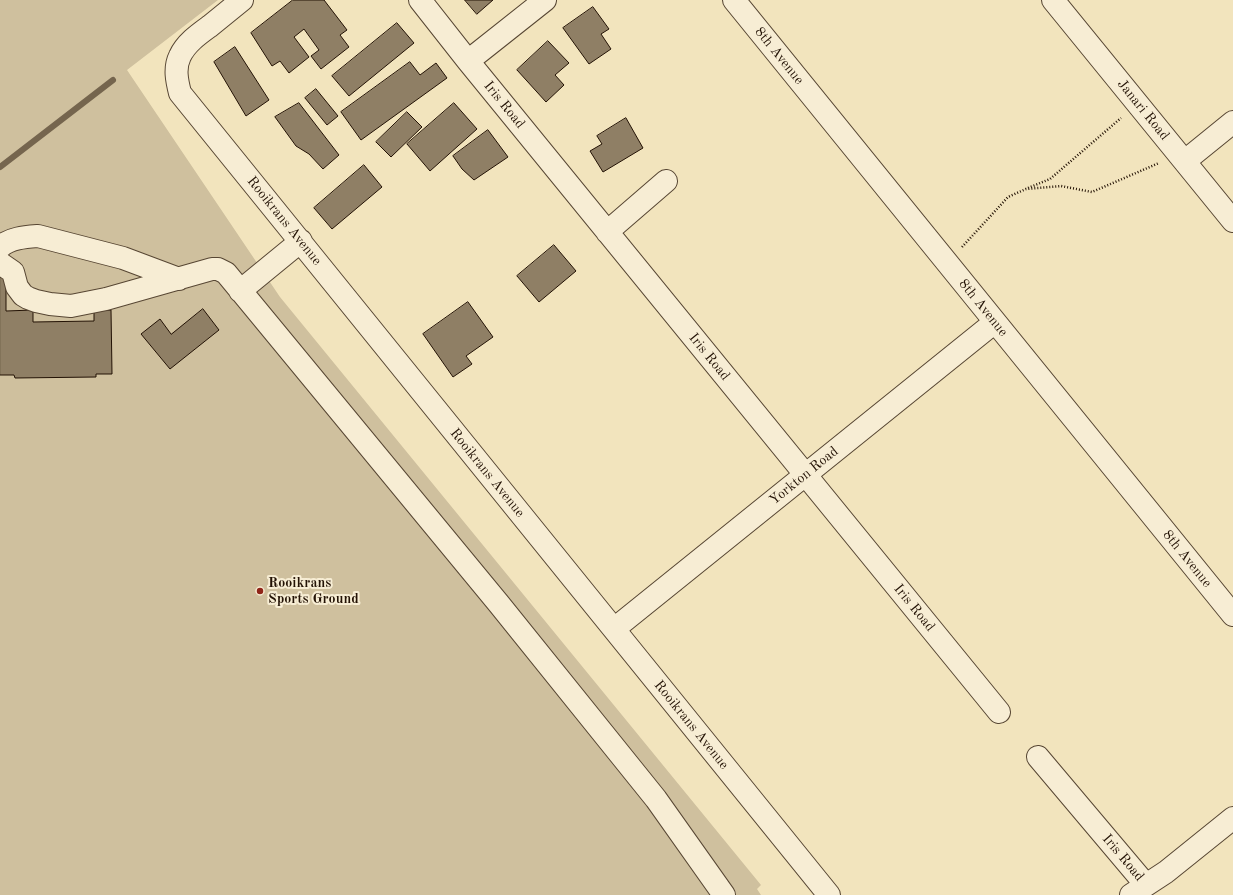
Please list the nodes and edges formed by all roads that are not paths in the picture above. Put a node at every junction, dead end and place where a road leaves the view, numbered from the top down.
1 (242, 0) edge
2 (420, 0) edge
3 (545, 0) edge
4 (734, 0) edge
5 (1053, 0) edge
6 (468, 61) junction
7 (1233, 122) edge
8 (1185, 161) junction
9 (666, 180) dead end
10 (1233, 221) edge
11 (607, 232) junction
12 (300, 241) junction
13 (0, 247) edge
14 (0, 262) edge
15 (179, 279) junction
16 (240, 291) junction
17 (995, 322) junction
18 (805, 475) junction
19 (1233, 615) edge
20 (614, 629) junction
21 (999, 712) dead end
22 (1038, 757) dead end
23 (1233, 818) edge
24 (1138, 890) edge
25 (724, 895) edge
26 (829, 895) edge

1 - 12 street, Rooikrans Avenue
2 - 6 street, Iris Road
3 - 6 street
4 - 17 street, 8th Avenue
5 - 8 street, Janari Road
6 - 11 street, Iris Road
7 - 8 street
8 - 10 street, Janari Road
9 - 11 street
11 - 18 street, Iris Road
12 - 16 street
12 - 20 street, Rooikrans Avenue
13 - 15 street
14 - 15 street
15 - 16 street
16 - 25 street
17 - 18 street, Yorkton Road
17 - 19 street, 8th Avenue
18 - 20 street, Yorkton Road
18 - 21 street, Iris Road
20 - 26 street, Rooikrans Avenue
22 - 24 street, Iris Road
23 - 24 street

